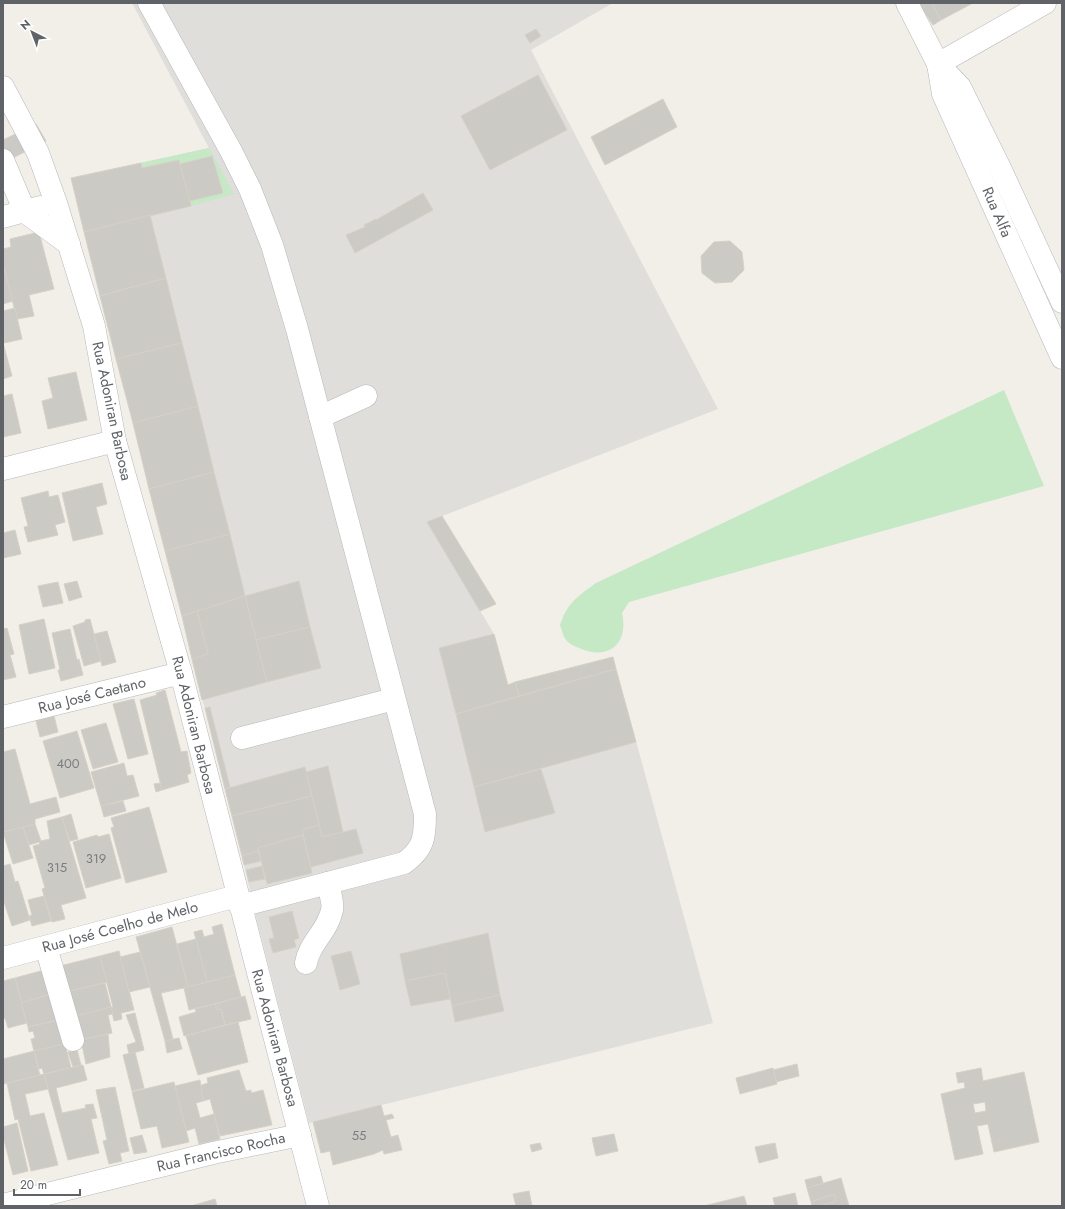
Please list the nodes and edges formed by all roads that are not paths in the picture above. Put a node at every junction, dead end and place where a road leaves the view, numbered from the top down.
1 (149, 3) edge
2 (907, 3) edge
3 (1045, 3) edge
4 (938, 64) junction
5 (3, 87) edge
6 (3, 160) edge
7 (991, 173) junction
8 (56, 202) junction
9 (25, 212) junction
10 (3, 217) edge
11 (69, 244) junction
12 (1062, 302) edge
13 (1062, 358) edge
14 (366, 396) dead end
15 (320, 417) junction
16 (115, 441) junction
17 (3, 469) edge
18 (181, 673) junction
19 (394, 699) junction
20 (3, 717) edge
21 (242, 738) dead end
22 (328, 883) junction
23 (239, 901) junction
24 (46, 947) junction
25 (3, 958) edge
26 (306, 963) dead end
27 (73, 1040) dead end
28 (300, 1134) junction
29 (3, 1205) edge
30 (318, 1206) edge

1 - 15 street, Rua José Coelho de Melo
2 - 4 street, Rua Alfa
3 - 4 street
4 - 7 street, Rua Alfa
5 - 8 street, Rua Adoniran Barbosa
6 - 9 street
7 - 12 street, Rua Alfa
7 - 13 street, Rua Alfa
8 - 9 street
8 - 11 street, Rua Adoniran Barbosa
9 - 10 street
9 - 11 street
11 - 16 street, Rua Adoniran Barbosa
14 - 15 street
15 - 19 street, Rua José Coelho de Melo
16 - 17 street
16 - 18 street, Rua Adoniran Barbosa
18 - 20 street, Rua José Caetano
18 - 23 street, Rua Adoniran Barbosa
19 - 21 street
19 - 22 street, Rua José Coelho de Melo
22 - 23 street, Rua José Coelho de Melo
22 - 26 street
23 - 24 street, Rua José Coelho de Melo
23 - 28 street, Rua Adoniran Barbosa
24 - 25 street, Rua José Coelho de Melo
24 - 27 street
28 - 29 street, Rua Francisco Rocha
28 - 30 street, Rua Adoniran Barbosa

